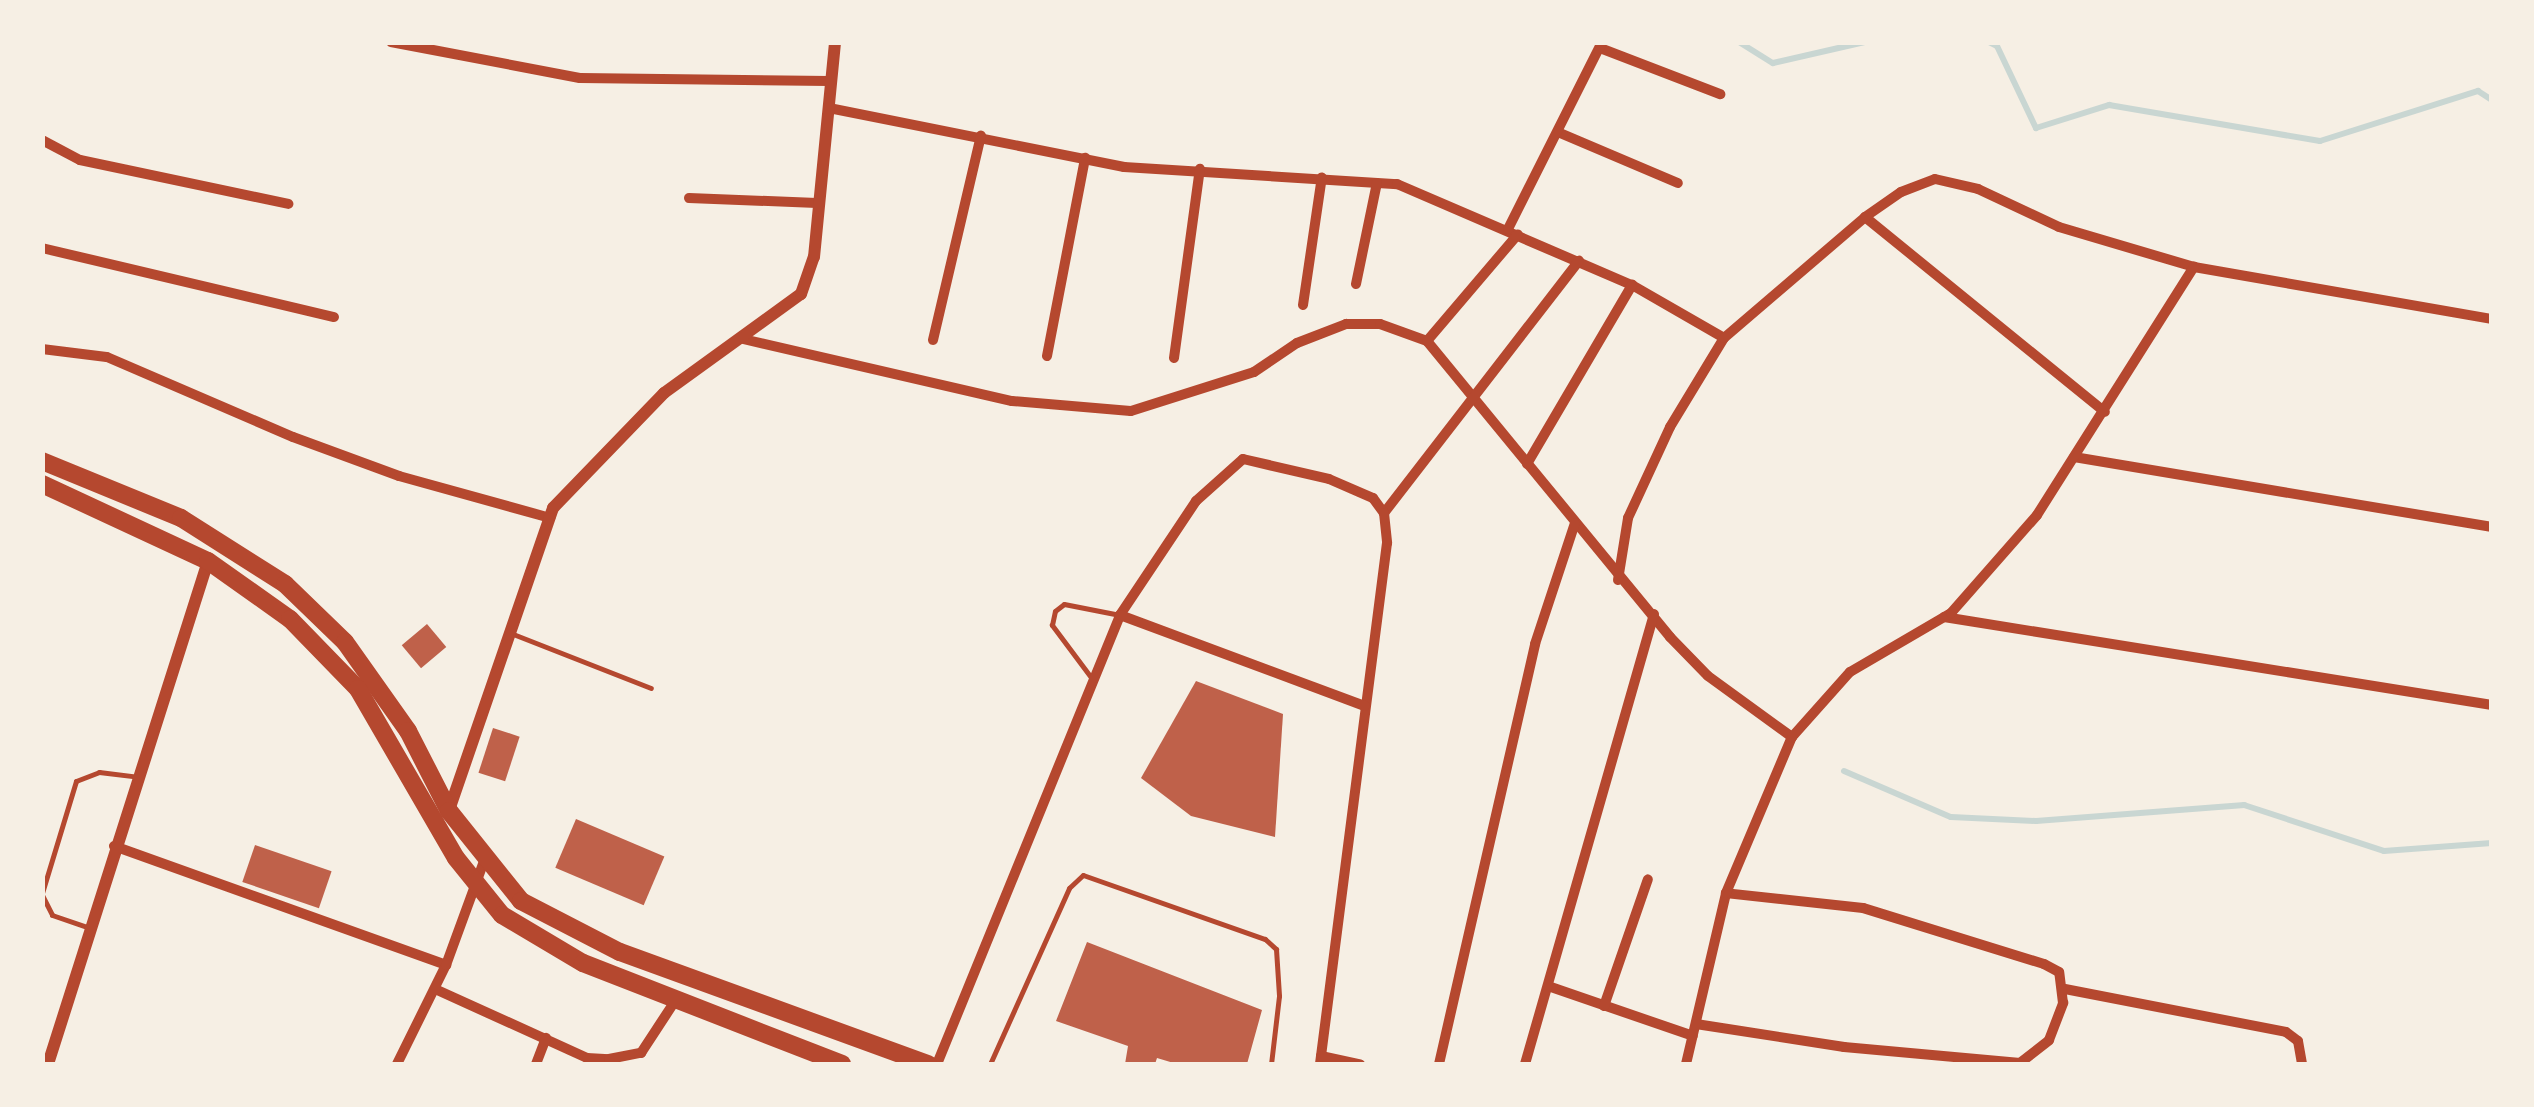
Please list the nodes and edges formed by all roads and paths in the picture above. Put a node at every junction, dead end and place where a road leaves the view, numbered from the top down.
1 (391, 42) edge
2 (835, 42) edge
3 (1601, 45) edge
4 (829, 81) junction
5 (1720, 94) dead end
6 (828, 108) junction
7 (1560, 133) junction
8 (981, 136) junction
9 (42, 140) edge
10 (1085, 158) junction
11 (1200, 169) junction
12 (1322, 177) junction
13 (1377, 182) junction
14 (1678, 182) dead end
15 (689, 198) dead end
16 (816, 203) junction
17 (288, 204) dead end
18 (1865, 218) junction
19 (1513, 231) junction
20 (42, 248) edge
21 (1579, 260) junction
22 (2194, 267) junction
23 (1356, 284) dead end
24 (1632, 285) junction
25 (1303, 304) dead end
26 (334, 316) dead end
27 (2492, 319) edge
28 (1724, 338) junction
29 (743, 339) junction
30 (933, 340) dead end
31 (1427, 340) junction
32 (42, 348) edge
33 (1047, 356) dead end
34 (1174, 358) dead end
35 (1470, 397) junction
36 (2104, 412) junction
37 (2074, 457) junction
38 (42, 461) edge
39 (1527, 464) junction
40 (42, 484) edge
41 (1384, 513) junction
42 (550, 518) junction
43 (1575, 523) junction
44 (2492, 526) edge
45 (208, 561) junction
46 (1618, 580) junction
47 (1654, 614) junction
48 (1120, 615) junction
49 (1944, 617) junction
50 (513, 634) junction
51 (1092, 680) junction
52 (650, 688) dead end
53 (2492, 705) edge
54 (1365, 706) junction
55 (1792, 737) junction
56 (136, 777) junction
57 (449, 811) junction
58 (442, 835) junction
59 (114, 846) junction
60 (484, 861) junction
61 (1648, 879) dead end
62 (475, 888) junction
63 (42, 894) edge
64 (1726, 894) junction
65 (90, 928) junction
66 (446, 965) junction
67 (1548, 986) junction
68 (2065, 988) junction
69 (435, 990) junction
70 (676, 1001) junction
71 (1604, 1006) junction
72 (1694, 1030) junction
73 (546, 1038) junction
74 (1320, 1060) edge
75 (613, 1062) edge
76 (48, 1064) edge
77 (396, 1064) edge
78 (536, 1064) edge
79 (842, 1064) edge
80 (928, 1064) edge
81 (936, 1064) edge
82 (990, 1064) edge
83 (1271, 1064) edge
84 (1360, 1064) edge
85 (1440, 1064) edge
86 (1525, 1064) edge
87 (1686, 1064) edge
88 (2302, 1064) edge

1 - 4 street
2 - 4 street
3 - 5 street
3 - 7 street
4 - 6 street
6 - 8 street
6 - 16 street
7 - 14 street
7 - 19 street
8 - 10 street
8 - 30 street
9 - 17 street
10 - 11 street
10 - 33 street
11 - 12 street
11 - 34 street
12 - 13 street
12 - 25 street
13 - 19 street
13 - 23 street
15 - 16 street
16 - 29 street
18 - 22 street
18 - 28 street
18 - 36 street
19 - 21 street
19 - 31 street
20 - 26 street
21 - 24 street
21 - 35 street
22 - 27 street
22 - 36 street
24 - 28 street
24 - 39 street
28 - 46 street
29 - 31 street
29 - 42 street
31 - 35 street
32 - 42 street
35 - 39 street
35 - 41 street
36 - 37 street
37 - 44 street
37 - 49 street
38 - 57 highway
39 - 43 street
40 - 45 highway
41 - 48 street
41 - 54 street
42 - 50 street
43 - 46 street
43 - 85 street
45 - 56 street
45 - 58 highway
46 - 47 street
47 - 55 street
47 - 67 street
48 - 51 street
48 - 51 lane
48 - 54 street
49 - 53 street
49 - 55 street
50 - 52 lane
50 - 57 street
51 - 81 street
54 - 74 street
55 - 64 street
56 - 59 street
56 - 63 lane
57 - 58 street
57 - 60 highway
58 - 62 highway
59 - 65 street
59 - 66 street
60 - 62 street
60 - 80 highway
61 - 71 street
62 - 66 street
62 - 70 highway
63 - 65 lane
64 - 68 street
64 - 72 street
65 - 76 street
66 - 69 street
67 - 71 street
67 - 86 street
68 - 72 street
68 - 88 street
69 - 73 street
69 - 77 street
70 - 75 street
70 - 79 highway
71 - 72 street
72 - 87 street
73 - 75 street
73 - 78 street
74 - 84 street
82 - 83 lane

